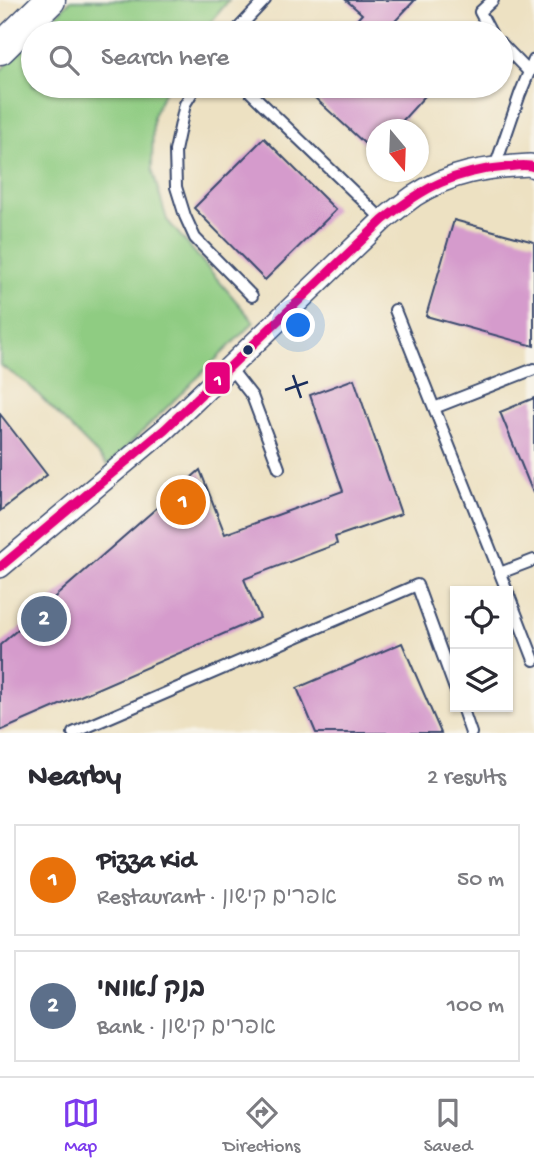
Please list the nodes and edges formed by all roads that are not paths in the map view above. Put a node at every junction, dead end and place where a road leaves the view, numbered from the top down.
1 (50, 0) edge
2 (265, 0) edge
3 (493, 0) edge
4 (29, 21) edge
5 (245, 21) edge
6 (485, 21) edge
7 (21, 29) edge
8 (0, 50) edge
9 (513, 55) edge
10 (534, 60) edge
11 (529, 72) junction
12 (189, 98) edge
13 (256, 98) edge
14 (495, 167) junction
15 (534, 167) edge
16 (383, 220) junction
17 (253, 296) dead end
18 (395, 310) dead end
19 (230, 368) junction
20 (534, 369) edge
21 (434, 408) junction
22 (279, 468) dead end
23 (534, 560) edge
24 (0, 567) edge
25 (500, 573) junction
26 (505, 586) edge
27 (513, 607) edge
28 (534, 660) edge
29 (450, 675) edge
30 (464, 712) edge
31 (73, 733) edge
32 (471, 733) edge

1 - 4 main road
2 - 5 lane
3 - 6 lane
7 - 8 main road
9 - 11 lane
10 - 11 lane
11 - 14 lane
12 - 17 lane
13 - 16 lane
14 - 15 street
14 - 16 street
16 - 19 street
18 - 21 lane
19 - 22 lane
19 - 24 street
20 - 21 lane
21 - 25 lane
23 - 25 lane
25 - 26 lane
27 - 28 lane
29 - 31 lane
30 - 32 lane

